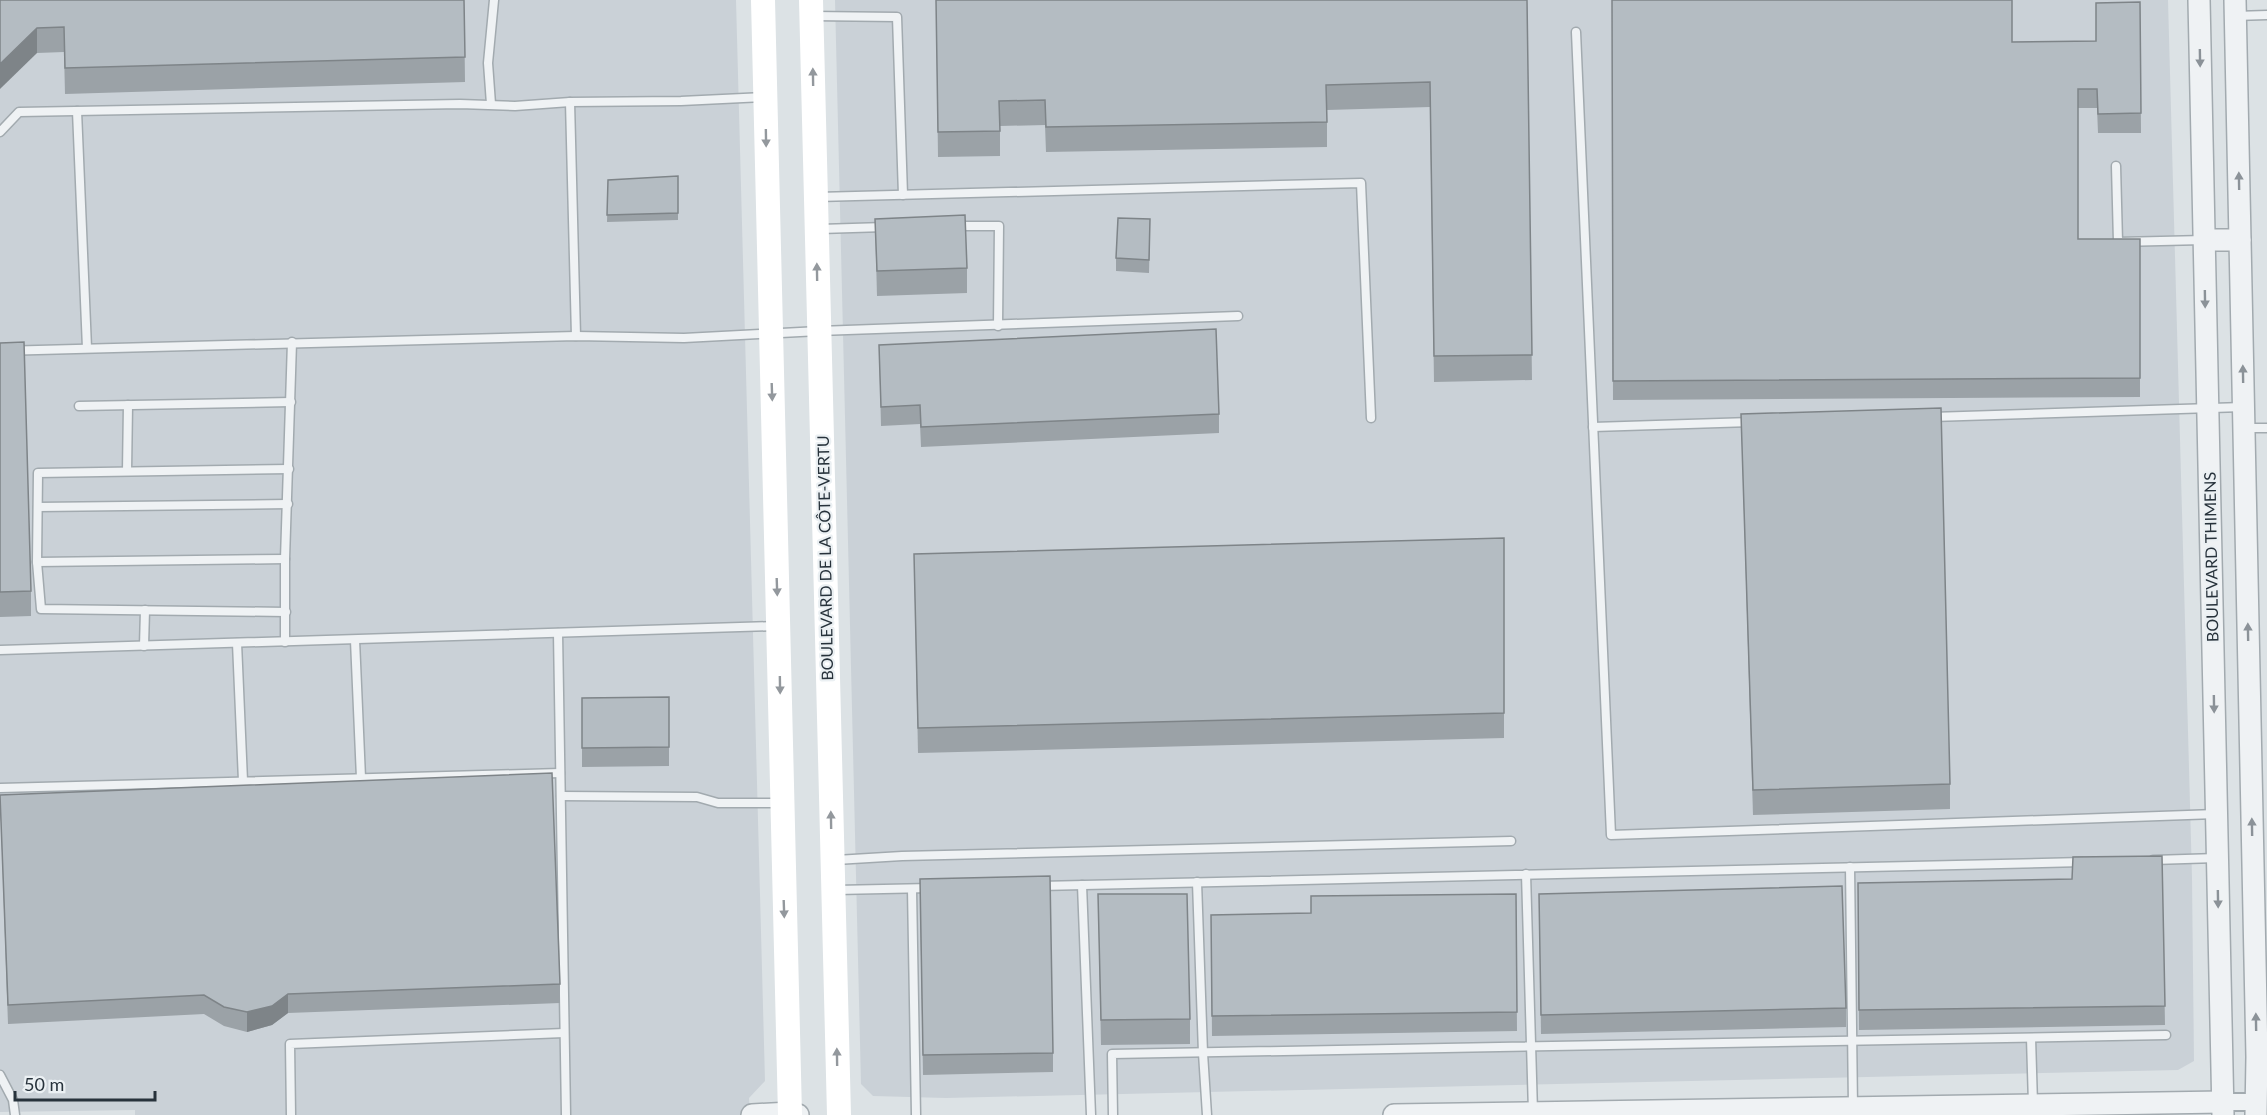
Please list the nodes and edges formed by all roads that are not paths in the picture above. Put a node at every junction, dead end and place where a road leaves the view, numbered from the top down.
1 (494, 0) edge
2 (763, 0) edge
3 (2199, 0) edge
4 (812, 8) edge
5 (2235, 8) edge
6 (2267, 15) edge
7 (1576, 32) dead end
8 (765, 97) junction
9 (570, 102) junction
10 (491, 104) junction
11 (78, 111) junction
12 (0, 132) edge
13 (2116, 166) dead end
14 (903, 195) junction
15 (816, 198) junction
16 (940, 226) edge
17 (893, 227) edge
18 (816, 229) junction
19 (2204, 240) junction
20 (2240, 240) junction
21 (1238, 316) dead end
22 (998, 326) junction
23 (819, 331) junction
24 (771, 334) junction
25 (576, 336) junction
26 (292, 342) junction
27 (87, 348) junction
28 (0, 351) edge
29 (291, 402) junction
30 (128, 405) junction
31 (78, 406) dead end
32 (2208, 409) junction
33 (1927, 417) edge
34 (1371, 418) dead end
35 (2244, 418) junction
36 (1760, 422) edge
37 (1593, 427) junction
38 (2267, 428) edge
39 (289, 469) junction
40 (127, 471) junction
41 (288, 504) junction
42 (38, 507) junction
43 (285, 559) junction
44 (37, 562) junction
45 (145, 610) junction
46 (286, 612) junction
47 (778, 626) junction
48 (558, 633) junction
49 (355, 640) junction
50 (285, 642) junction
51 (237, 644) junction
52 (144, 646) junction
53 (0, 650) edge
54 (560, 773) junction
55 (361, 778) junction
56 (243, 781) junction
57 (0, 788) edge
58 (561, 796) junction
59 (782, 803) junction
60 (2216, 814) junction
61 (1511, 841) dead end
62 (2217, 858) junction
63 (832, 860) junction
64 (2138, 860) edge
65 (2090, 861) edge
66 (1850, 867) junction
67 (1526, 874) junction
68 (1197, 882) junction
69 (1082, 885) junction
70 (1025, 886) edge
71 (946, 888) edge
72 (912, 889) junction
73 (833, 891) junction
74 (564, 1033) junction
75 (2166, 1035) dead end
76 (2031, 1038) junction
77 (1852, 1041) junction
78 (1530, 1047) junction
79 (1203, 1053) junction
80 (0, 1075) edge
81 (2033, 1105) junction
82 (2260, 1106) edge
83 (1853, 1108) junction
84 (2222, 1108) edge
85 (793, 1114) edge
86 (1484, 1114) edge
87 (1527, 1114) edge
88 (15, 1115) edge
89 (291, 1115) edge
90 (566, 1115) edge
91 (752, 1115) edge
92 (839, 1115) edge
93 (916, 1115) edge
94 (1091, 1115) edge
95 (1113, 1115) edge
96 (1208, 1115) edge
97 (1394, 1115) edge

1 - 10 lane
2 - 8 main road
3 -> 19 street, BOULEVARD THIMENS
4 - 14 lane
15 -> 4 main road, BOULEVARD DE LA CÔTE-VERTU
5 - 6 lane
20 -> 5 street
7 - 37 lane
8 - 9 lane
8 -> 24 main road
9 - 10 lane
9 - 25 lane
10 - 11 lane
11 - 12 lane
11 - 27 lane
13 - 19 lane
14 - 15 lane
14 - 34 lane
15 - 18 main road, BOULEVARD DE LA CÔTE-VERTU
16 - 22 lane
17 - 18 lane
23 -> 18 main road, BOULEVARD DE LA CÔTE-VERTU
19 - 20 street
19 -> 32 street, BOULEVARD THIMENS
35 -> 20 street
21 - 22 lane
22 - 23 lane
23 - 24 lane
63 -> 23 main road, BOULEVARD DE LA CÔTE-VERTU
24 - 25 lane
24 -> 47 main road
25 - 26 lane
26 - 27 lane
26 - 29 lane
27 - 28 lane
29 - 30 lane
29 - 39 lane
30 - 31 lane
30 - 40 lane
32 - 33 lane
32 - 35 lane
32 -> 60 street, BOULEVARD THIMENS
35 - 38 lane
82 -> 35 street
36 - 37 lane
37 - 60 lane
39 - 40 lane
39 - 41 lane
40 - 42 lane
41 - 42 lane
41 - 43 lane
42 - 44 lane
43 - 44 lane
43 - 46 lane
44 - 45 lane
45 - 46 lane
45 - 52 lane
46 - 50 lane
47 - 48 lane
47 -> 59 main road
48 - 49 lane
48 - 54 lane
49 - 50 lane
49 - 55 lane
50 - 51 lane
51 - 52 lane
51 - 56 lane
52 - 53 lane
54 - 55 lane
54 - 58 lane
55 - 56 lane
56 - 57 lane
58 - 59 lane
58 - 74 lane
59 -> 85 main road
60 - 62 street, BOULEVARD THIMENS
61 - 63 lane
62 - 64 lane
62 -> 84 street, BOULEVARD THIMENS
63 - 73 main road, BOULEVARD DE LA CÔTE-VERTU
65 - 66 lane
66 - 67 lane
66 - 77 lane
67 - 68 lane
67 - 78 lane
68 - 69 lane
68 - 79 lane
69 - 70 lane
69 - 94 lane
71 - 72 lane
72 - 73 lane
72 - 93 lane
92 -> 73 main road, BOULEVARD DE LA CÔTE-VERTU
74 - 89 lane
74 - 90 lane
75 - 76 lane
76 - 77 lane
76 - 81 lane
77 - 78 lane
77 - 83 lane
78 - 79 lane
78 - 87 lane
79 - 95 lane
79 - 96 lane
80 - 88 lane
81 - 83 street
81 - 84 street
82 - 84 street
83 - 87 street
85 - 91 street
86 - 87 street
86 - 97 street

